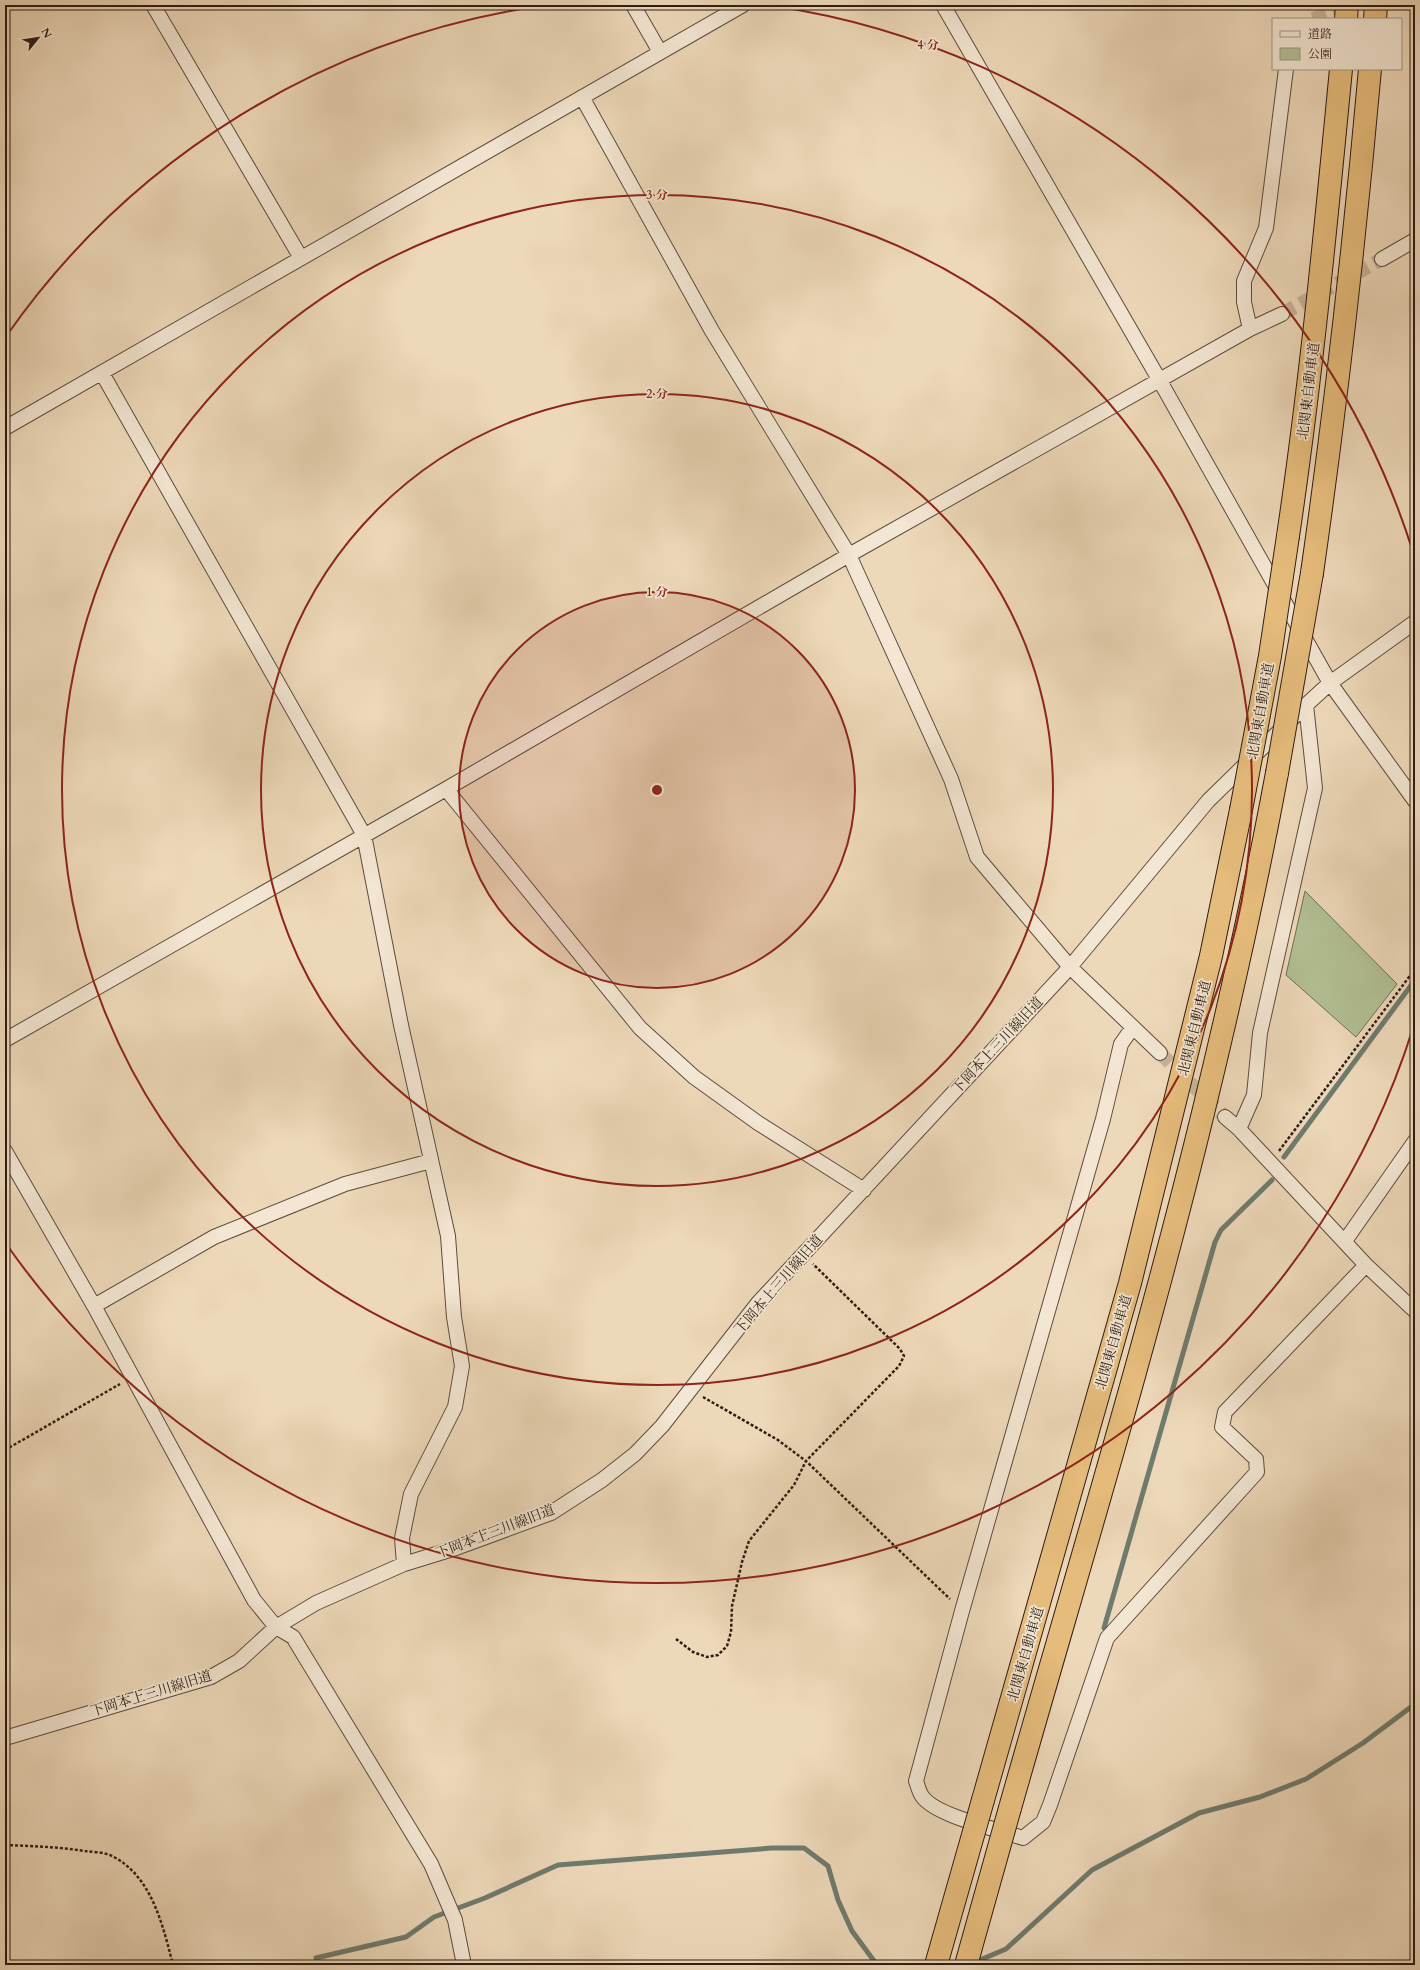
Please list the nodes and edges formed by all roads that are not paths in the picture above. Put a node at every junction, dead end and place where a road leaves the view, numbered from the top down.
1 (153, 5) edge
2 (633, 5) edge
3 (743, 5) edge
4 (943, 5) edge
5 (1347, 5) edge
6 (1376, 5) edge
7 (1346, 18) edge
8 (1375, 18) edge
9 (660, 52) junction
10 (1286, 70) edge
11 (1341, 70) edge
12 (1370, 70) edge
13 (582, 97) junction
14 (1415, 240) edge
15 (301, 258) junction
16 (1382, 259) tunnel mouth
17 (1282, 314) tunnel mouth
18 (1250, 329) junction
19 (102, 373) junction
20 (1160, 381) junction
21 (5, 428) edge
22 (849, 555) junction
23 (1415, 622) edge
24 (1330, 683) junction
25 (1306, 704) junction
26 (446, 789) junction
27 (1415, 802) edge
28 (364, 835) junction
29 (1070, 966) junction
30 (1133, 1027) junction
31 (5, 1040) edge
32 (1160, 1053) tunnel mouth
33 (1225, 1117) tunnel mouth
34 (1239, 1129) junction
35 (1415, 1141) edge
36 (5, 1151) edge
37 (431, 1161) junction
38 (864, 1190) junction
39 (1345, 1241) junction
40 (1366, 1265) junction
41 (94, 1306) junction
42 (1415, 1311) edge
43 (404, 1564) junction
44 (276, 1627) junction
45 (5, 1738) edge
46 (464, 1965) edge
47 (936, 1965) edge
48 (966, 1965) edge

1 - 15 street
2 - 9 street
3 - 9 street
4 - 20 street
5 - 7 highway
6 - 8 highway
9 - 13 street
10 - 18 street
11 - 47 highway, 北関東自動車道, bridge
12 - 48 highway, 北関東自動車道, bridge
13 - 15 street
13 - 22 street
14 - 16 street
15 - 19 street
17 - 18 street
18 - 20 street
19 - 21 street
19 - 28 street
20 - 22 street
20 - 24 street
22 - 26 street
22 - 29 street
23 - 24 street, 下岡本上三川線旧道
24 - 25 street, 下岡本上三川線旧道
24 - 27 street
25 - 29 street, 下岡本上三川線旧道
25 - 34 street
26 - 28 street
26 - 38 street
28 - 31 street
28 - 37 street
29 - 30 street
29 - 38 street, 下岡本上三川線旧道
30 - 32 street
30 - 40 street
33 - 34 street
34 - 39 street
35 - 39 street
36 - 41 street
37 - 41 street
37 - 43 street
38 - 43 street, 下岡本上三川線旧道
39 - 40 street
40 - 42 street
41 - 44 street
43 - 44 street, 下岡本上三川線旧道
44 - 45 street, 下岡本上三川線旧道
44 - 46 street

